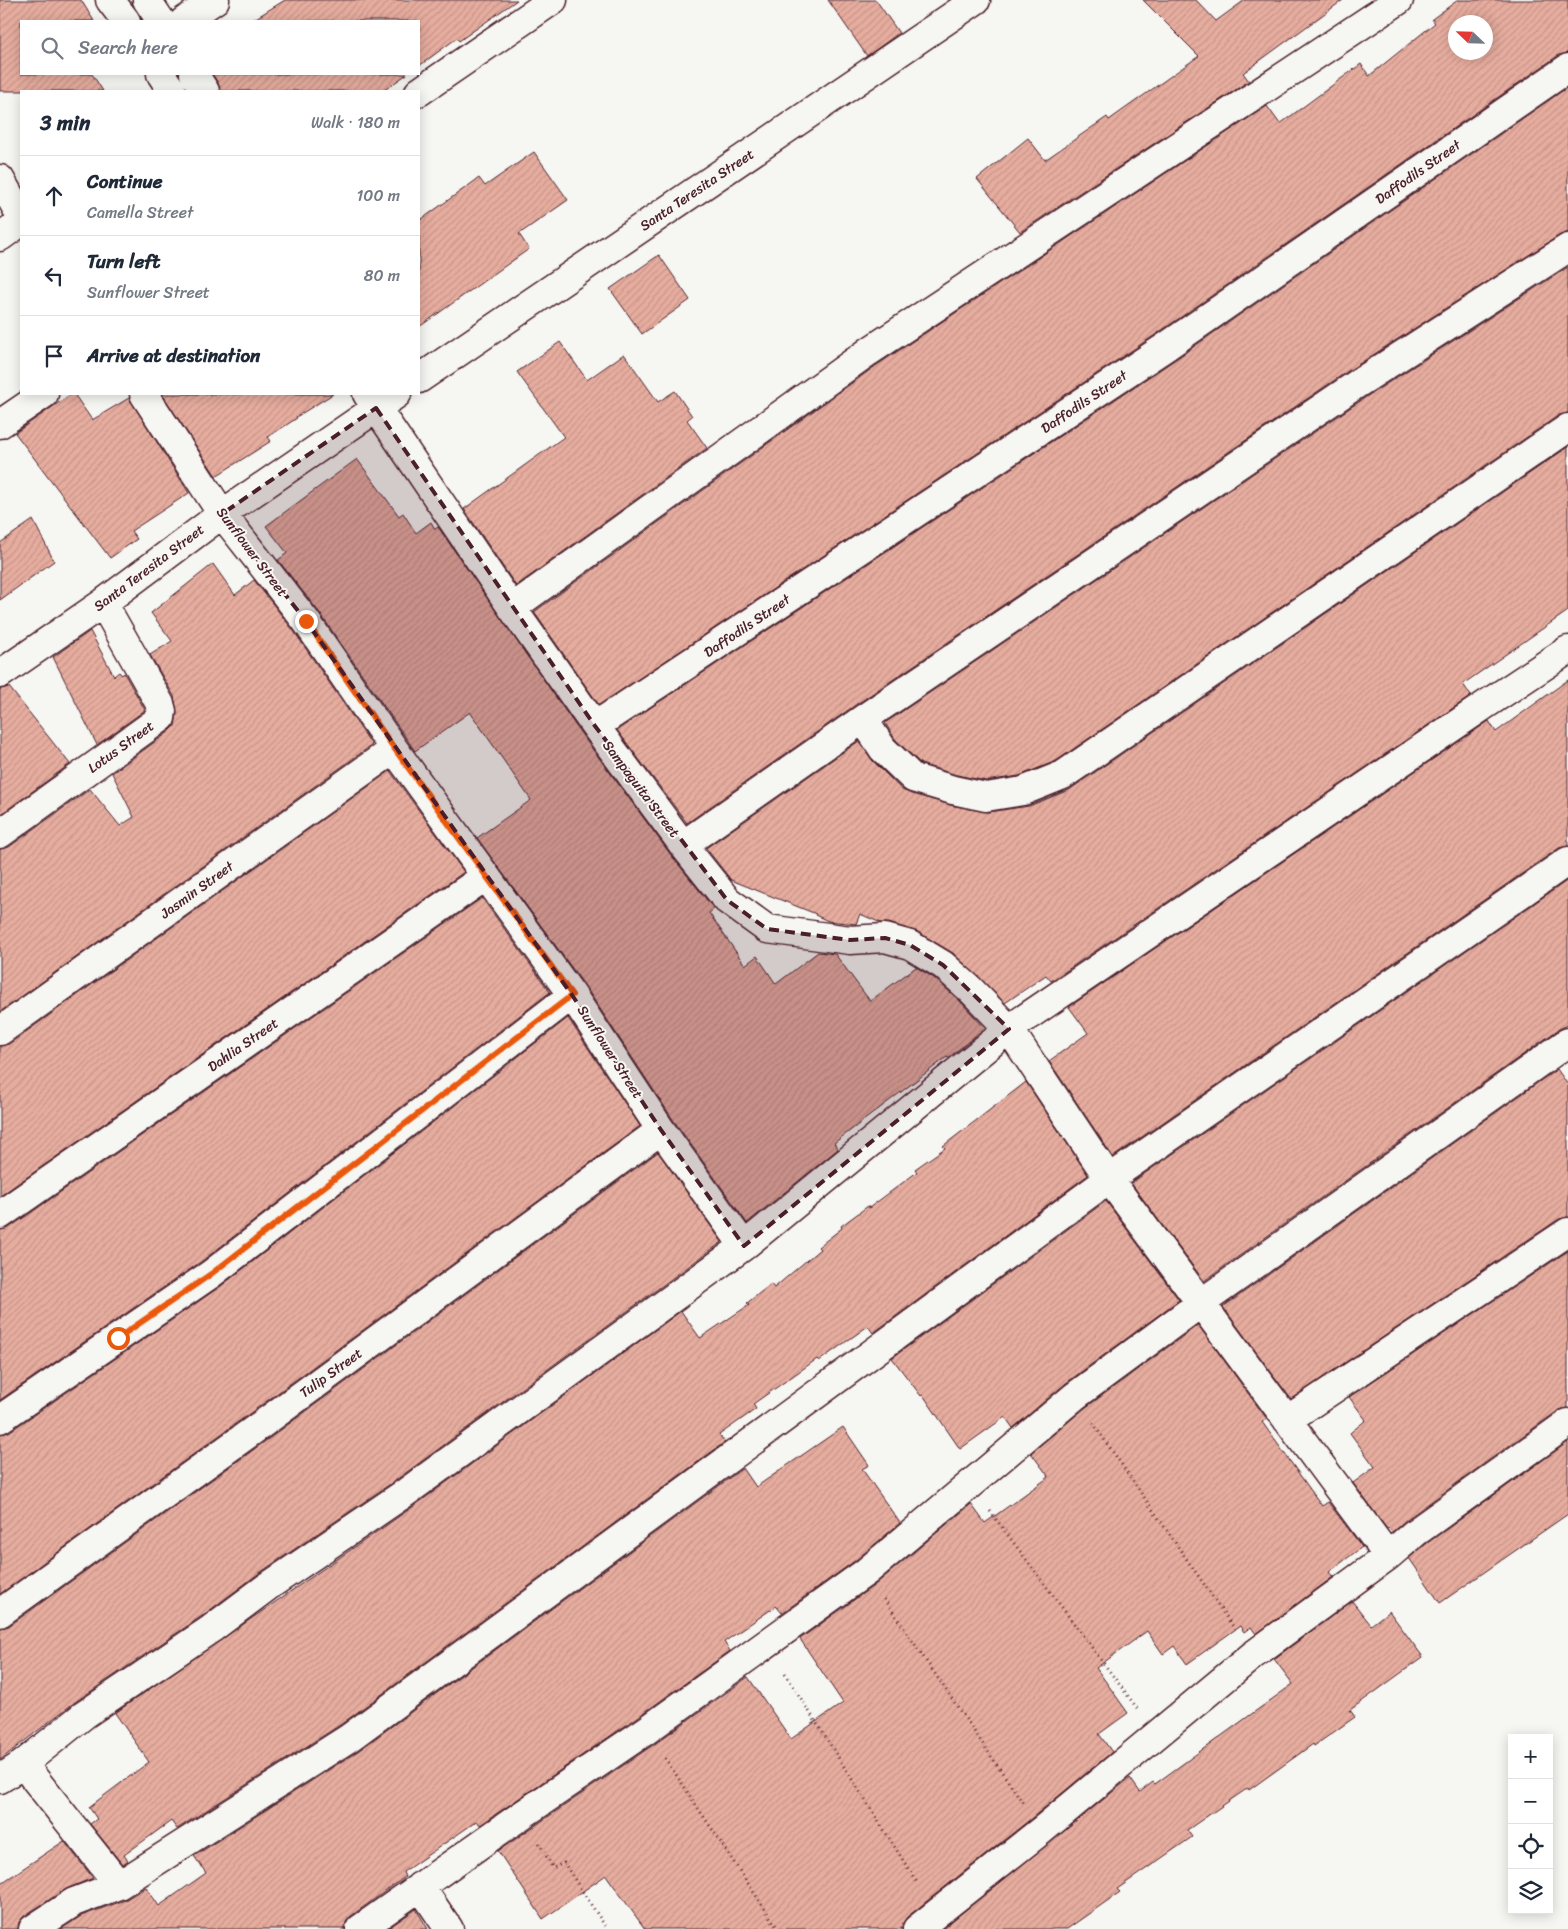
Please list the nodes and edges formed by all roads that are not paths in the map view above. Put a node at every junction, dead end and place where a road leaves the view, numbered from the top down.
1 (110, 0) edge
2 (146, 0) edge
3 (215, 0) edge
4 (553, 0) edge
5 (976, 0) edge
6 (1399, 0) edge
7 (125, 20) edge
8 (160, 20) edge
9 (185, 20) edge
10 (1568, 68) edge
11 (162, 75) edge
12 (195, 75) edge
13 (171, 90) edge
14 (204, 90) edge
15 (420, 91) edge
16 (0, 179) edge
17 (20, 214) edge
18 (20, 223) edge
19 (0, 237) edge
20 (1568, 248) edge
21 (420, 378) edge
22 (43, 395) edge
23 (145, 395) edge
24 (380, 399) edge
25 (0, 424) edge
26 (1568, 428) edge
27 (222, 514) junction
28 (103, 603) junction
29 (512, 608) junction
30 (1568, 650) edge
31 (0, 674) edge
32 (863, 719) junction
33 (595, 726) junction
34 (394, 748) junction
35 (0, 834) edge
36 (683, 846) junction
37 (1568, 861) edge
38 (486, 876) junction
39 (572, 995) junction
40 (1009, 1029) junction
41 (0, 1031) edge
42 (1568, 1042) edge
43 (661, 1130) junction
44 (1109, 1179) junction
45 (0, 1215) edge
46 (1568, 1232) edge
47 (744, 1246) junction
48 (1201, 1303) junction
49 (0, 1420) edge
50 (1287, 1420) junction
51 (1568, 1422) edge
52 (1388, 1556) junction
53 (0, 1613) edge
54 (23, 1764) junction
55 (0, 1779) edge
56 (119, 1885) junction
57 (420, 1886) junction
58 (927, 1921) edge
59 (33, 1929) edge
60 (360, 1929) edge
61 (449, 1929) edge

1 - 7 street
2 - 8 street
3 - 9 street
4 - 15 street
5 - 21 street, Santa Teresita Street
6 - 29 street
10 - 33 street, Daffodils Street
11 - 13 street
12 - 14 street
16 - 17 street
18 - 19 street
20 - 32 street
22 - 25 street
23 - 27 street, Sunflower Street
24 - 27 street, Santa Teresita Street
24 - 29 street, Sampaguita Street
26 - 32 street
27 - 28 street, Santa Teresita Street
27 - 34 street, Sunflower Street
28 - 31 street, Santa Teresita Street
28 - 35 street, Lotus Street
29 - 33 street, Sampaguita Street
30 - 40 street
32 - 36 street
33 - 36 street, Sampaguita Street
34 - 38 street, Sunflower Street
34 - 41 street, Jasmin Street
36 - 40 street, Sampaguita Street
37 - 44 street
38 - 39 street, Sunflower Street
38 - 45 street, Dahlia Street
39 - 43 street, Sunflower Street
39 - 49 street
40 - 44 street, Sampaguita Street
40 - 47 street
42 - 48 street
43 - 47 street, Sunflower Street
43 - 53 street, Tulip Street
44 - 48 street, Sampaguita Street
44 - 56 street
46 - 50 street
47 - 54 street
48 - 50 street, Sampaguita Street
48 - 57 street
50 - 52 street, Sampaguita Street
51 - 52 street
52 - 58 street
54 - 55 street
54 - 56 street
56 - 59 street
57 - 60 street
57 - 61 street

